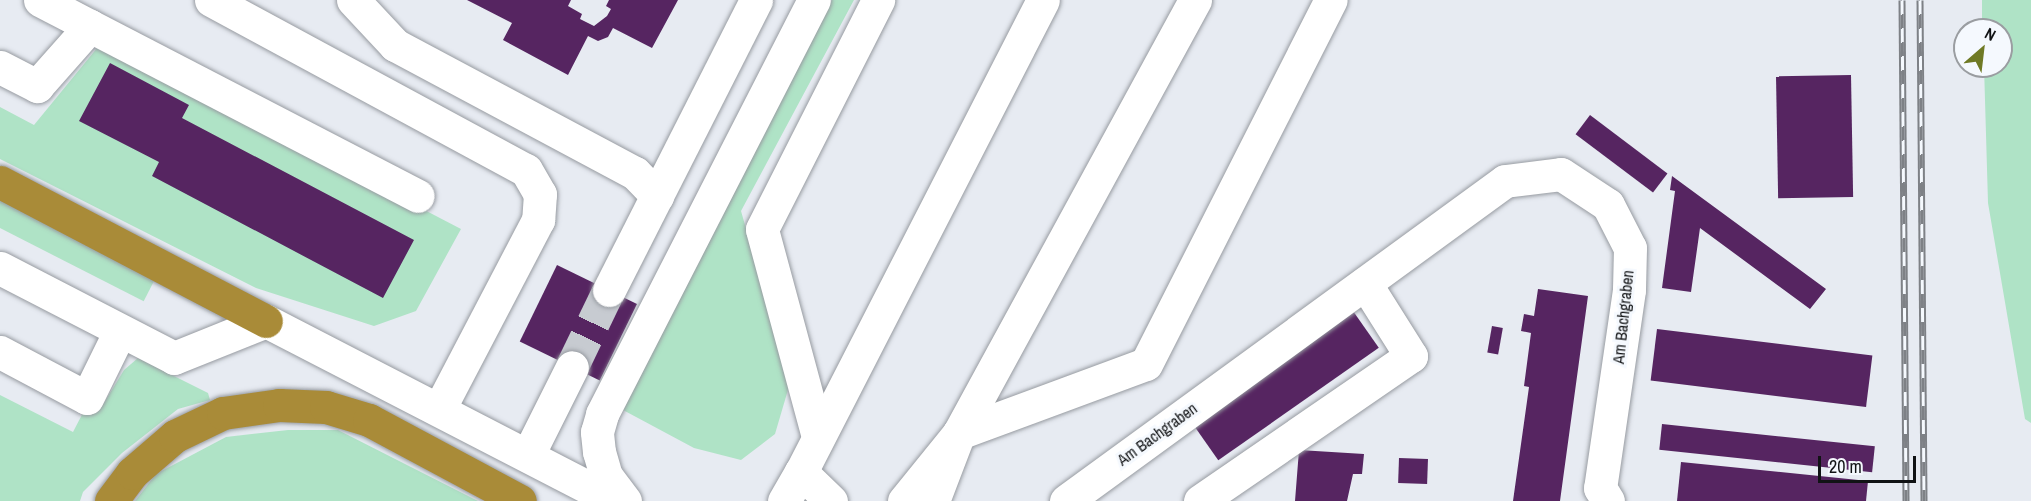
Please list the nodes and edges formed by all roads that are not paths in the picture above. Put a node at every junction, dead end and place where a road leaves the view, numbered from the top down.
1 (40, 0) edge
2 (211, 0) edge
3 (353, 0) edge
4 (756, 0) edge
5 (814, 0) edge
6 (878, 0) edge
7 (1043, 0) edge
8 (1195, 0) edge
9 (1331, 0) edge
10 (90, 26) junction
11 (0, 68) edge
12 (0, 182) edge
13 (418, 196) dead end
14 (657, 196) junction
15 (0, 268) edge
16 (1365, 283) junction
17 (609, 291) tunnel mouth
18 (266, 321) junction
19 (120, 331) junction
20 (0, 352) edge
21 (572, 367) tunnel mouth
22 (439, 409) junction
23 (958, 433) junction
24 (818, 437) junction
25 (528, 455) junction
26 (801, 471) junction
27 (111, 501) edge
28 (520, 501) edge
29 (614, 501) edge
30 (625, 501) edge
31 (784, 501) edge
32 (831, 501) edge
33 (904, 501) edge
34 (933, 501) edge
35 (1066, 501) edge
36 (1200, 501) edge
37 (1608, 501) edge

1 - 10 street
2 - 22 street
3 - 14 street
4 - 14 street
5 - 30 street
6 - 24 street
7 - 24 street
8 - 23 street
9 - 23 street
10 - 11 street
10 - 13 street
12 - 18 highway
14 - 17 street
15 - 19 street
16 - 35 street, Am Bachgraben
16 - 36 street
16 - 37 street, Am Bachgraben
18 - 19 street
18 - 22 street
19 - 20 street
21 - 25 street
22 - 25 street
23 - 33 street
23 - 34 street
24 - 26 street
25 - 29 street
26 - 31 street
26 - 32 street
27 - 28 highway

